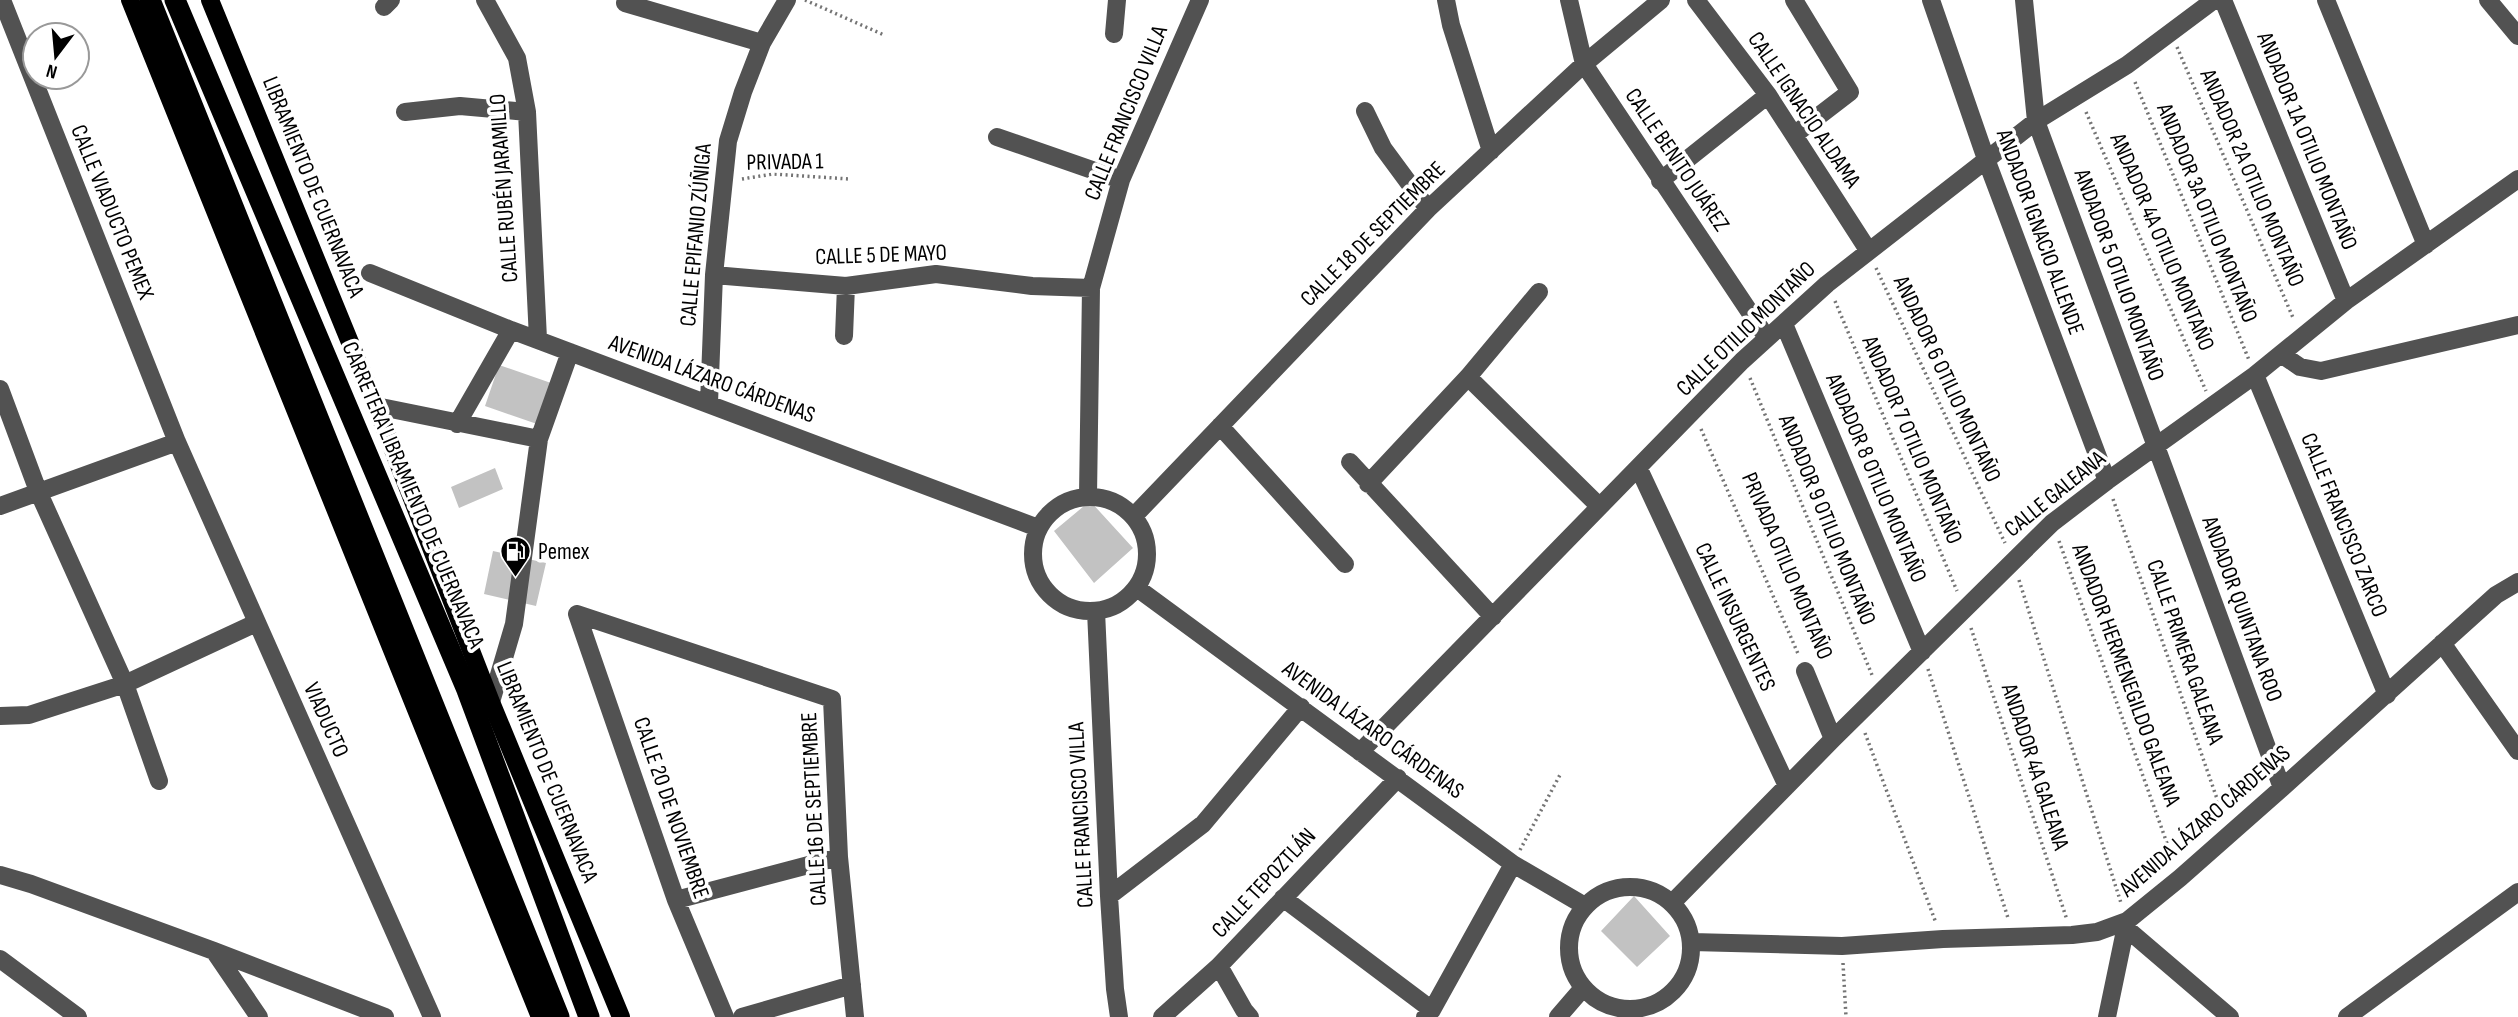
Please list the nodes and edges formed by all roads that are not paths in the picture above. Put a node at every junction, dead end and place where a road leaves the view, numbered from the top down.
1 (2, 0) edge
2 (130, 0) edge
3 (150, 0) edge
4 (175, 0) edge
5 (210, 0) edge
6 (485, 0) edge
7 (787, 0) edge
8 (1117, 0) edge
9 (1200, 0) edge
10 (1446, 0) edge
11 (1569, 0) edge
12 (1661, 0) edge
13 (1696, 0) edge
14 (1794, 0) edge
15 (1931, 0) edge
16 (2024, 0) edge
17 (2214, 0) edge
18 (2222, 0) edge
19 (2326, 0) edge
20 (2488, 0) edge
21 (625, 4) dead end
22 (1114, 34) dead end
23 (2518, 36) edge
24 (762, 43) junction
25 (1584, 64) junction
26 (1768, 94) junction
27 (1365, 111) dead end
28 (405, 112) dead end
29 (527, 112) junction
30 (2036, 121) junction
31 (1794, 135) junction
32 (997, 137) dead end
33 (1491, 151) junction
34 (1986, 159) junction
35 (2518, 179) edge
36 (1121, 180) junction
37 (1660, 181) junction
38 (1428, 209) junction
39 (2426, 245) junction
40 (1868, 250) junction
41 (370, 272) dead end
42 (714, 275) junction
43 (846, 286) junction
44 (1091, 288) junction
45 (1539, 292) dead end
46 (2346, 301) junction
47 (1784, 324) junction
48 (2518, 325) edge
49 (511, 330) junction
50 (844, 336) dead end
51 (1767, 338) junction
52 (538, 339) junction
53 (570, 352) junction
54 (2281, 355) junction
55 (2255, 374) junction
56 (1468, 377) junction
57 (0, 389) edge
58 (709, 403) junction
59 (376, 406) junction
60 (457, 424) junction
61 (1220, 426) junction
62 (539, 439) junction
63 (177, 442) junction
64 (2156, 446) junction
65 (1350, 462) dead end
66 (1639, 469) junction
67 (2107, 481) junction
68 (1368, 484) junction
69 (38, 491) junction
70 (1088, 496) junction
71 (0, 506) edge
72 (1599, 506) junction
73 (1134, 516) junction
74 (1038, 528) junction
75 (1345, 564) dead end
76 (2518, 582) edge
77 (1136, 588) junction
78 (1096, 611) junction
79 (578, 614) joint
80 (1493, 618) junction
81 (256, 623) junction
82 (2442, 643) junction
83 (1922, 652) junction
84 (1805, 671) road end
85 (125, 684) junction
86 (2387, 695) junction
87 (491, 702) junction
88 (1301, 707) junction
89 (0, 716) edge
90 (1833, 739) junction
91 (2518, 751) edge
92 (1360, 752) junction
93 (1398, 778) junction
94 (159, 781) dead end
95 (1787, 786) junction
96 (2282, 789) junction
97 (839, 857) junction
98 (1513, 864) junction
99 (0, 875) edge
100 (2518, 892) edge
101 (1109, 895) junction
102 (1283, 898) junction
103 (676, 900) junction
104 (1672, 903) junction
105 (1585, 906) junction
106 (2127, 925) junction
107 (1692, 942) junction
108 (214, 951) junction
109 (0, 959) edge
110 (1219, 966) junction
111 (852, 985) junction
112 (1583, 988) junction
113 (1651, 1012) edge
114 (1429, 1013) edge
115 (78, 1017) edge
116 (259, 1017) edge
117 (385, 1017) edge
118 (432, 1017) edge
119 (540, 1017) edge
120 (559, 1017) edge
121 (589, 1017) edge
122 (621, 1017) edge
123 (725, 1017) edge
124 (742, 1017) edge
125 (855, 1017) edge
126 (1119, 1017) edge
127 (1162, 1017) edge
128 (1251, 1017) edge
129 (1558, 1017) edge
130 (2106, 1017) edge
131 (2230, 1017) edge
132 (2347, 1017) edge

1 - 63 street, CALLE VIADUCTO PEMEX
2 - 119 main road
3 - 120 highway
4 - 121 highway, CARRETERA LIBRAMIENTO DE CUERNAVACA
5 - 59 main road, LIBRAMIENTO DE CUERNAVACA
6 - 29 street, CALLE RUBÉN JARAMILLO
7 - 24 street, CALLE EPIFANIO ZÚÑIGA
8 - 22 street
9 - 36 street, CALLE FRANCISCO VILLA
10 - 33 street
11 - 25 street, CALLE BENITO JUÁREZ
12 - 25 street, CALLE 18 DE SEPTIEMBRE
13 - 26 street, CALLE IGNACIO ALDAMA
14 - 31 street
15 - 34 street, ANDADOR IGNACIO ALLENDE
16 - 30 street, ANDADOR 5 OTILIO MONTAÑO
17 - 30 street, CALLE OTILIO MONTAÑO
18 - 46 street, ANDADOR 1A OTILIO MONTAÑO
19 - 39 street
20 - 23 street
21 - 24 street
24 - 42 street, CALLE EPIFANIO ZÚÑIGA
25 - 33 street, CALLE 18 DE SEPTIEMBRE
25 - 37 street, CALLE BENITO JUÁREZ
26 - 31 street, CALLE IGNACIO ALDAMA
26 - 37 street
27 - 38 street
28 - 29 street
29 - 52 street, CALLE RUBÉN JARAMILLO
30 - 34 street, CALLE OTILIO MONTAÑO
30 - 64 street, ANDADOR 5 OTILIO MONTAÑO
31 - 40 street, CALLE IGNACIO ALDAMA
32 - 36 street
33 - 38 street, CALLE 18 DE SEPTIEMBRE
34 - 40 street, CALLE OTILIO MONTAÑO
34 - 67 street, ANDADOR IGNACIO ALLENDE
35 - 39 street, CALLE GALEANA
36 - 44 street, CALLE FRANCISCO VILLA
37 - 51 street, CALLE BENITO JUÁREZ
38 - 61 street, CALLE 18 DE SEPTIEMBRE
39 - 46 street, CALLE GALEANA
40 - 47 street, CALLE OTILIO MONTAÑO
41 - 49 street, AVENIDA LÁZARO CÁRDENAS
42 - 43 street, CALLE 5 DE MAYO
42 - 58 street, CALLE EPIFANIO ZÚÑIGA
43 - 44 street, CALLE 5 DE MAYO
43 - 50 street
44 - 70 street, CALLE FRANCISCO VILLA
45 - 56 street
46 - 54 street, CALLE GALEANA
47 - 51 street, CALLE OTILIO MONTAÑO
47 - 83 street, ANDADOR 8 OTILIO MONTAÑO
48 - 54 street
49 - 52 street, AVENIDA LÁZARO CÁRDENAS
49 - 60 street
51 - 66 street, CALLE OTILIO MONTAÑO
52 - 53 street, AVENIDA LÁZARO CÁRDENAS
53 - 58 street, AVENIDA LÁZARO CÁRDENAS
53 - 62 street
54 - 55 street, CALLE GALEANA
55 - 64 street, CALLE GALEANA
55 - 86 street, CALLE FRANCISCO ZARCO
56 - 68 street
56 - 72 street
57 - 69 street
58 - 74 street, AVENIDA LÁZARO CÁRDENAS
59 - 60 street
59 - 87 main road, LIBRAMIENTO DE CUERNAVACA
60 - 62 street
61 - 73 street, CALLE 18 DE SEPTIEMBRE
61 - 75 street
62 - 87 street
63 - 69 street
63 - 81 street, VIADUCTO
64 - 67 street, CALLE GALEANA
64 - 96 street, ANDADOR QUINTANA ROO
65 - 68 street
66 - 72 street, CALLE OTILIO MONTAÑO
66 - 95 street, CALLE INSURGENTES
67 - 83 street, CALLE GALEANA
68 - 80 street
69 - 71 street
69 - 85 street
70 - 73 street
70 - 74 street
72 - 80 street, CALLE OTILIO MONTAÑO
73 - 77 street
74 - 78 street
76 - 82 street, AVENIDA LÁZARO CÁRDENAS
77 - 78 street
77 - 88 street, AVENIDA LÁZARO CÁRDENAS
78 - 101 street, CALLE FRANCISCO VILLA
79 - 97 street, CALLE 16 DE SEPTIEMBRE
79 - 103 street, CALLE 20 DE NOVIEMBRE
80 - 92 street, CALLE OTILIO MONTAÑO
81 - 85 street
81 - 118 street, VIADUCTO
82 - 86 street, AVENIDA LÁZARO CÁRDENAS
82 - 91 street
83 - 90 street, CALLE GALEANA
84 - 90 street, PRIVADA OTILIO MONTAÑO
85 - 89 street
85 - 94 street
86 - 96 street, AVENIDA LÁZARO CÁRDENAS
87 - 122 main road, LIBRAMIENTO DE CUERNAVACA
88 - 92 street, AVENIDA LÁZARO CÁRDENAS
88 - 101 street
90 - 95 street, CALLE GALEANA
92 - 93 street, AVENIDA LÁZARO CÁRDENAS
93 - 98 street, AVENIDA LÁZARO CÁRDENAS
93 - 102 street, CALLE TEPOZTLÁN
95 - 104 street, CALLE GALEANA
96 - 106 street, AVENIDA LÁZARO CÁRDENAS
97 - 103 street
97 - 111 street, CALLE 16 DE SEPTIEMBRE
98 - 105 street, AVENIDA LÁZARO CÁRDENAS
98 - 114 street
99 - 108 street
100 - 132 street
101 - 126 street, CALLE FRANCISCO VILLA
102 - 110 street, CALLE TEPOZTLÁN
102 - 114 street
103 - 123 street, CALLE 20 DE NOVIEMBRE
104 - 105 street
104 - 107 street
105 - 112 street
106 - 107 street, AVENIDA LÁZARO CÁRDENAS
106 - 130 street
106 - 131 street
107 - 113 street
108 - 116 street
108 - 117 street
109 - 115 street
110 - 127 street, CALLE TEPOZTLÁN
110 - 128 street
111 - 124 street
111 - 125 street, CALLE 16 DE SEPTIEMBRE
112 - 113 street
112 - 129 street

